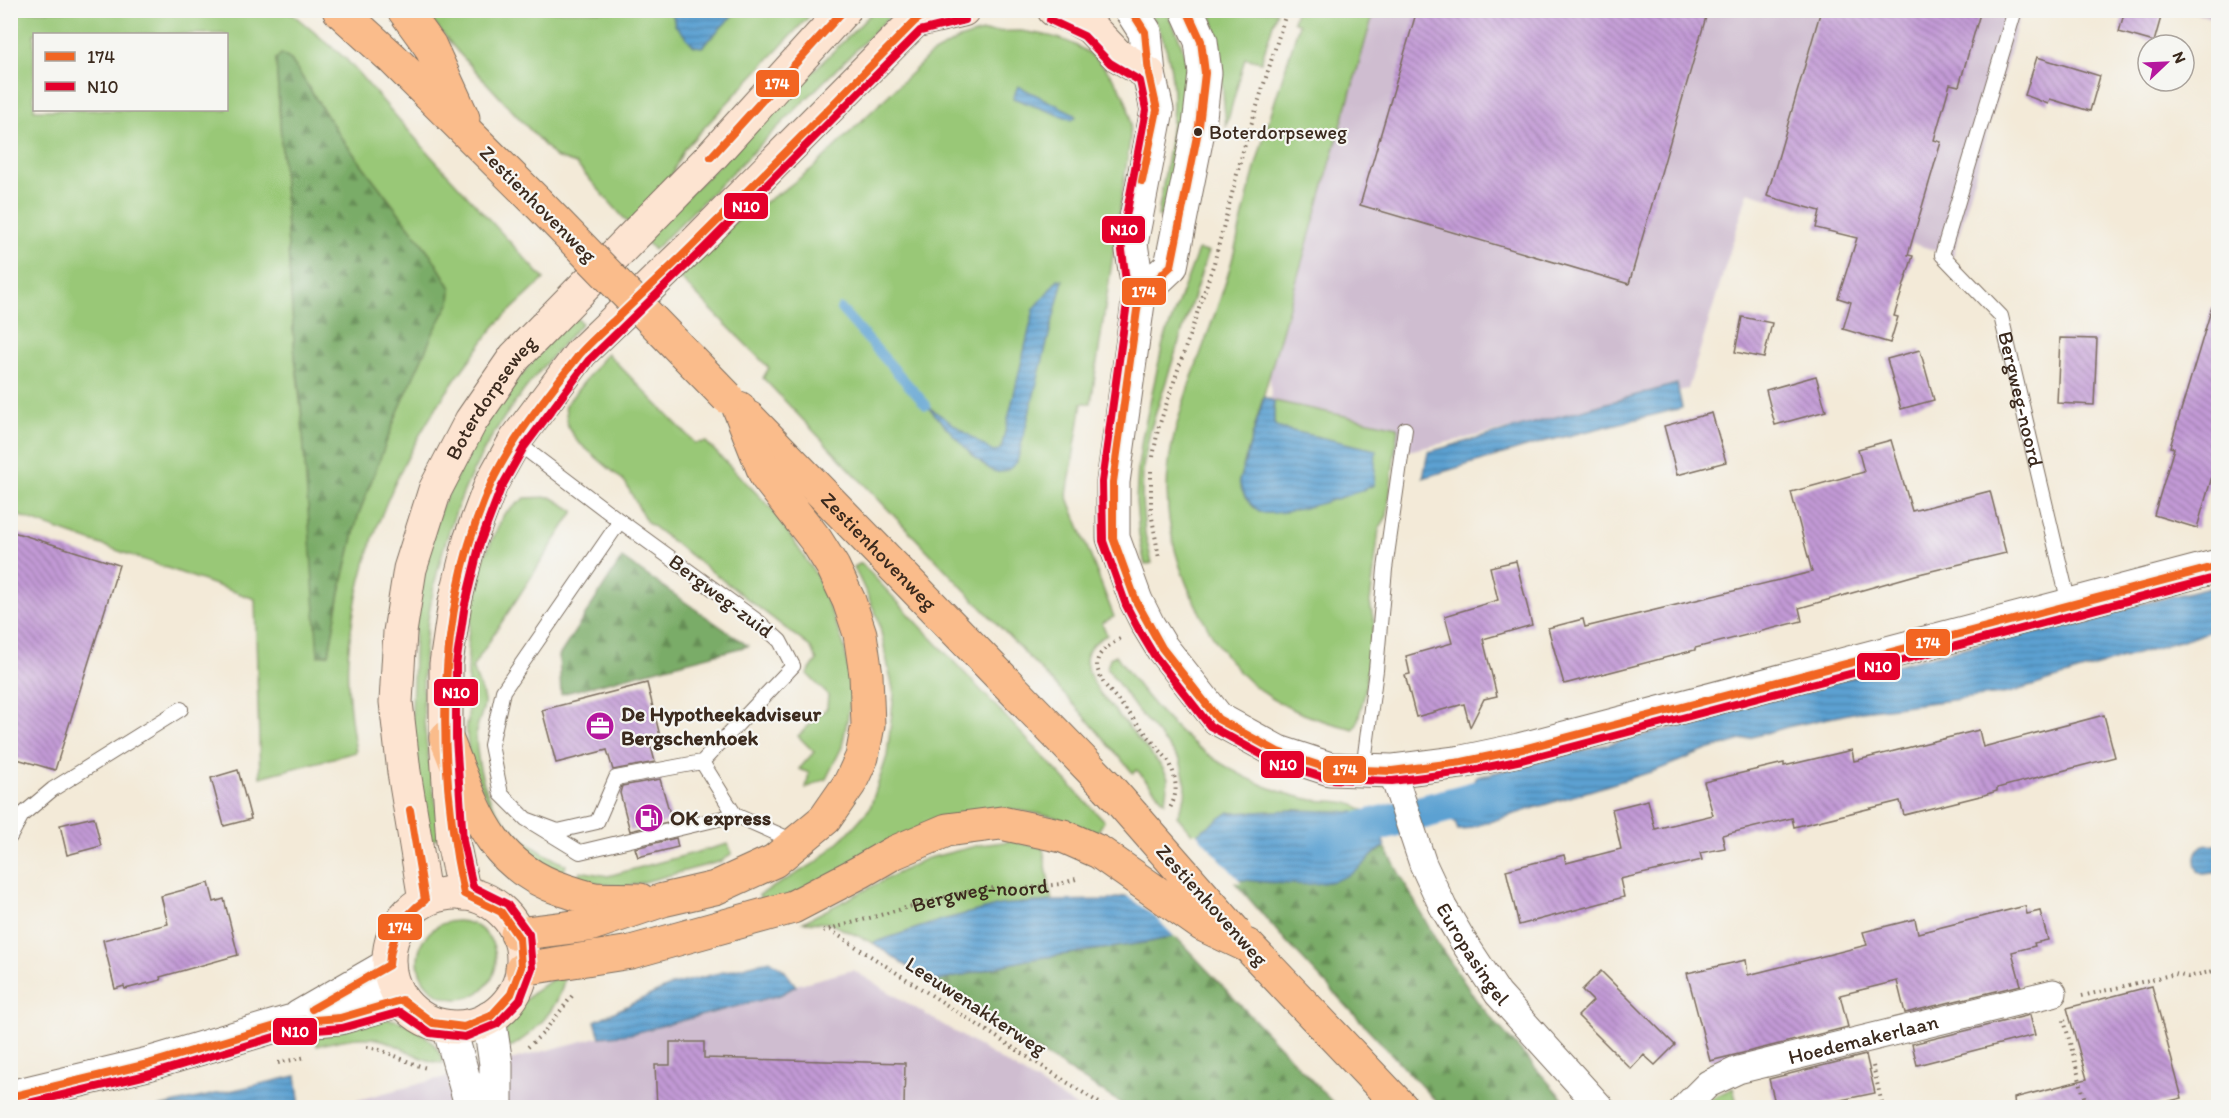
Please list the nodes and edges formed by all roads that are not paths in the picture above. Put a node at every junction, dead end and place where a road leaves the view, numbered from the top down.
1 (339, 10) edge
2 (404, 10) edge
3 (844, 10) edge
4 (963, 10) edge
5 (1054, 10) edge
6 (1131, 10) edge
7 (1187, 10) edge
8 (2015, 10) edge
9 (922, 14) edge
10 (1149, 74) junction
11 (471, 136) junction
12 (1139, 296) junction
13 (733, 403) junction
14 (1405, 429) dead end
15 (515, 441) junction
16 (620, 521) junction
17 (2218, 566) edge
18 (2069, 604) junction
19 (181, 709) dead end
20 (446, 738) junction
21 (702, 762) junction
22 (1378, 770) junction
23 (735, 815) junction
24 (526, 819) junction
25 (10, 837) edge
26 (798, 843) junction
27 (465, 894) junction
28 (425, 900) junction
29 (663, 900) junction
30 (517, 934) junction
31 (1248, 946) junction
32 (389, 965) junction
33 (522, 969) junction
34 (2055, 994) road end
35 (402, 1000) junction
36 (489, 1018) junction
37 (289, 1022) junction
38 (449, 1027) junction
39 (10, 1097) edge
40 (472, 1107) edge
41 (496, 1107) edge
42 (1402, 1107) edge
43 (1601, 1107) edge
44 (1684, 1107) edge

1 - 11 main road, Zestienhovenweg
2 - 11 main road
3 - 28 main road, Boterdorpseweg
4 - 9 main road
5 - 10 main road
6 - 10 street
7 - 12 street
8 - 18 lane, Bergweg-noord
9 - 15 main road, Boterdorpseweg
10 - 12 street
11 - 13 main road, Zestienhovenweg, bridge
12 - 22 street
13 - 26 main road
13 - 31 main road, Zestienhovenweg, bridge
14 - 22 lane
15 - 16 lane, Bergweg-zuid
15 - 20 main road, Boterdorpseweg
16 - 21 lane, Bergweg-zuid
16 - 24 lane
17 - 18 street
18 - 22 street
19 - 25 lane
20 - 27 main road, Boterdorpseweg
20 - 29 main road
21 - 23 lane
21 - 24 lane
22 - 43 street, Europasingel
23 - 24 lane
23 - 26 lane
26 - 29 main road
27 - 28 main road
27 - 30 main road
28 - 32 main road
29 - 30 main road
30 - 33 main road
31 - 33 main road, bridge
31 - 42 main road, Zestienhovenweg
32 - 35 main road
32 - 37 street
33 - 36 main road
34 - 44 street, Hoedemakerlaan
35 - 37 street
35 - 38 main road
36 - 38 main road
36 - 41 street
37 - 39 street
38 - 40 street

